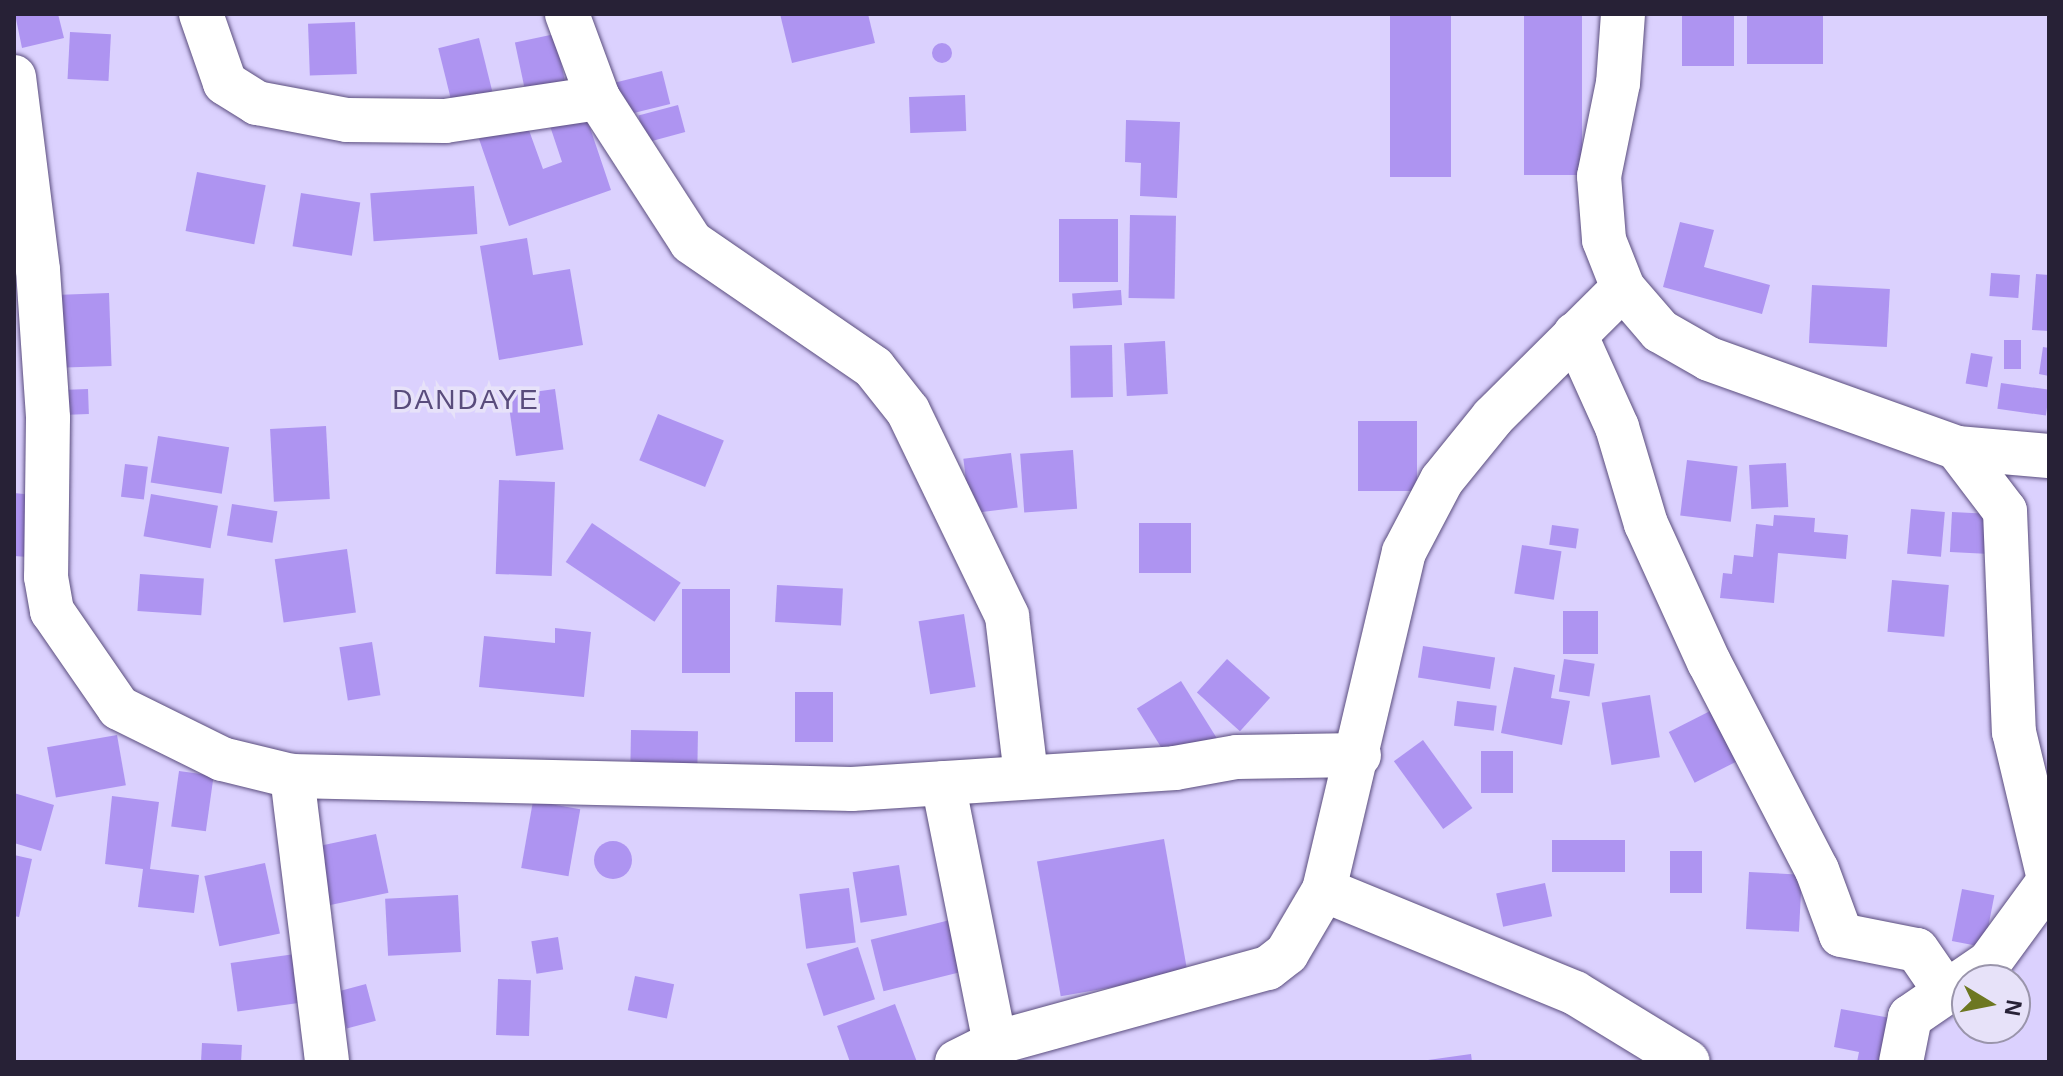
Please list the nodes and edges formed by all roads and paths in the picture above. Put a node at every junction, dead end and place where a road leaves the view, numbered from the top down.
1 (201, 14) edge
2 (567, 14) edge
3 (1623, 14) edge
4 (14, 77) edge
5 (598, 98) junction
6 (1623, 288) junction
7 (1575, 334) junction
8 (1957, 448) junction
9 (2049, 456) edge
10 (30, 576) edge
11 (1359, 755) junction
12 (1026, 775) junction
13 (292, 776) junction
14 (943, 783) junction
15 (2049, 880) edge
16 (1324, 890) junction
17 (1946, 992) junction
18 (976, 1053) edge
19 (327, 1062) edge
20 (1688, 1062) edge
21 (1901, 1062) edge

1 - 5 street
2 - 5 street
3 - 6 street
4 - 10 street
5 - 12 street
6 - 7 street
6 - 8 street
7 - 11 street
7 - 17 street
8 - 9 street
8 - 15 street
10 - 13 street
11 - 12 street
11 - 16 street
12 - 14 street
13 - 14 street
13 - 19 street
14 - 18 street
15 - 17 street
16 - 18 street
16 - 20 street
17 - 21 street

